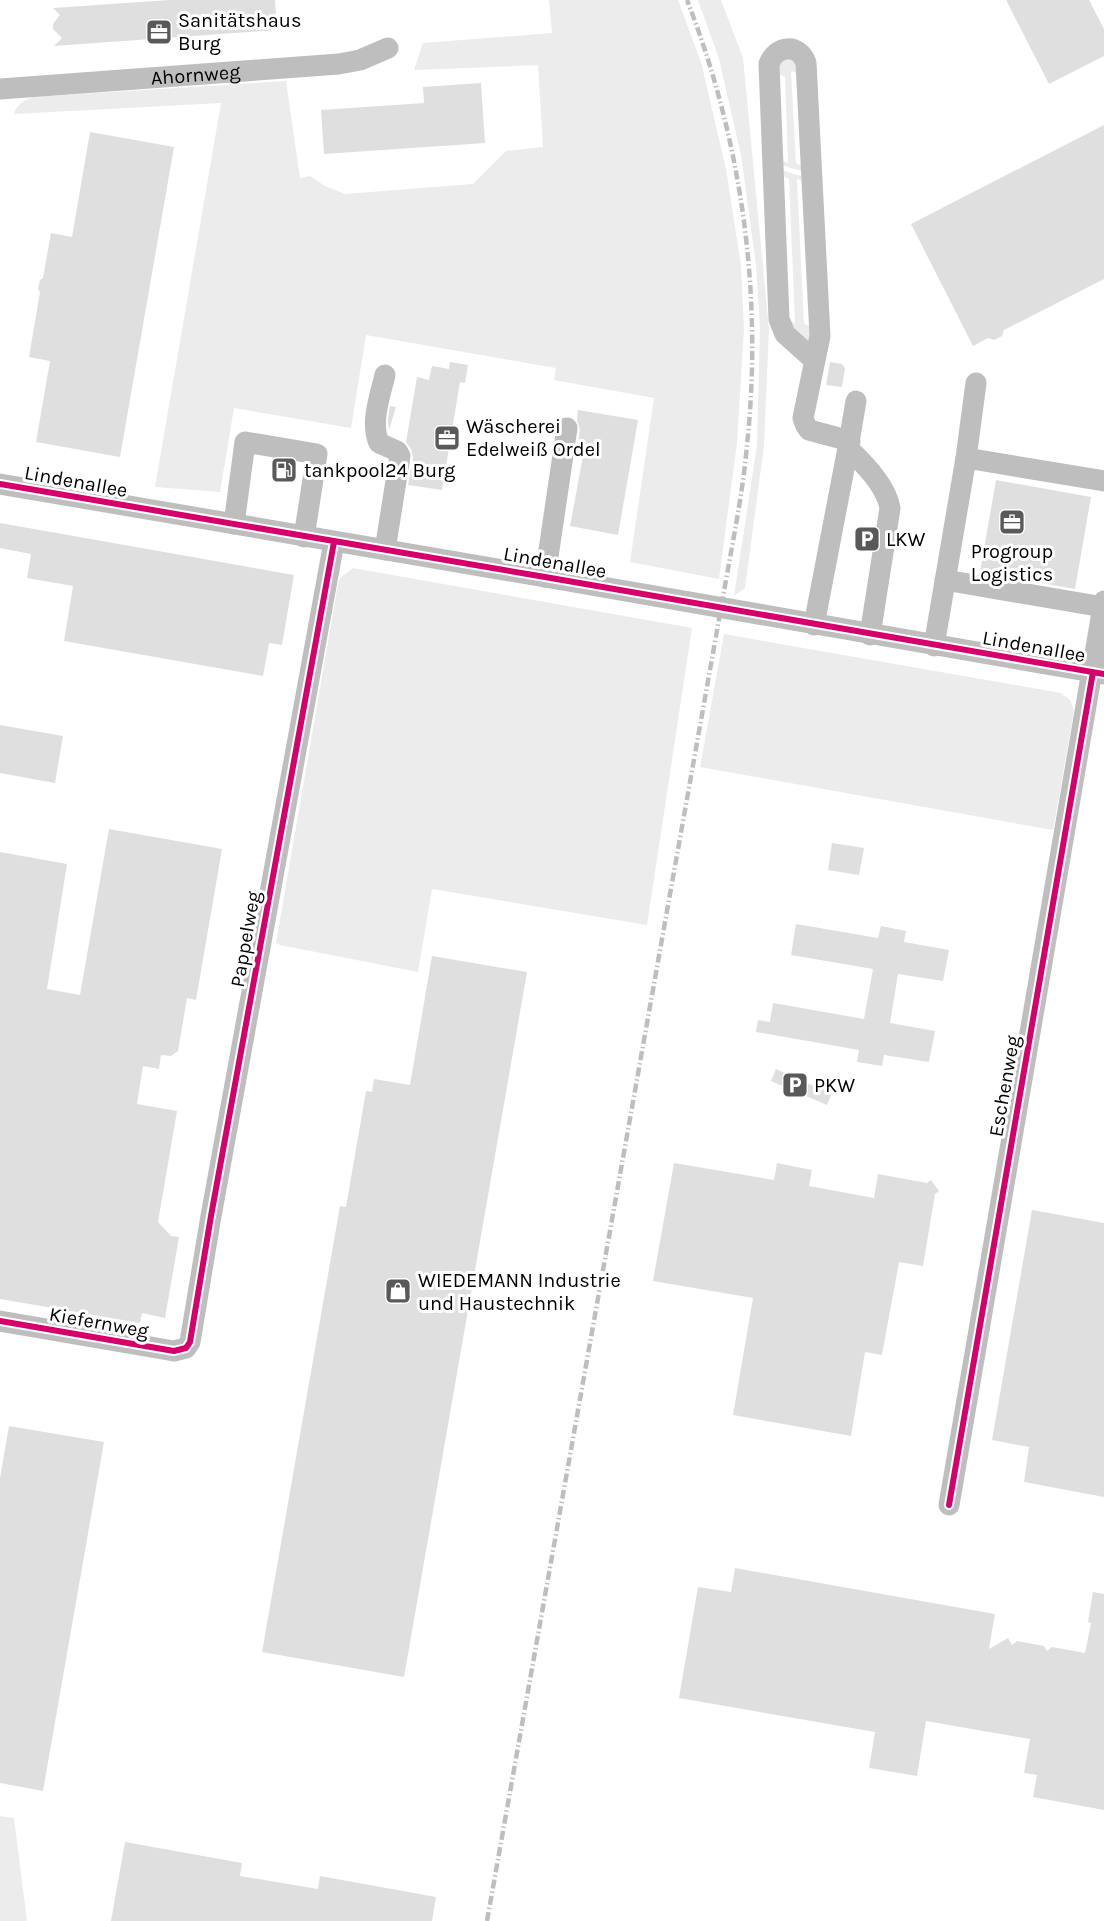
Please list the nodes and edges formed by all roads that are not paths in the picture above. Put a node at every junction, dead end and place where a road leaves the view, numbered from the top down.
1 (388, 48) dead end
2 (0, 89) edge
3 (814, 360) junction
4 (385, 375) dead end
5 (976, 383) dead end
6 (856, 402) dead end
7 (567, 428) dead end
8 (849, 445) junction
9 (966, 458) junction
10 (1104, 481) edge
11 (0, 484) edge
12 (234, 524) junction
13 (304, 537) junction
14 (334, 542) junction
15 (385, 550) junction
16 (545, 577) junction
17 (945, 580) junction
18 (1104, 602) edge
19 (1103, 607) edge
20 (814, 625) junction
21 (870, 635) junction
22 (934, 646) junction
23 (1098, 673) edge
24 (0, 1321) edge
25 (190, 1342) joint
26 (950, 1504) dead end

1 - 2 street, Ahornweg
3 - 3 street
3 - 8 street
4 - 15 street
5 - 9 street
6 - 8 street
7 - 16 street
8 - 20 street
8 - 21 street
9 - 10 street
9 - 17 street
11 - 12 street, Lindenallee
12 - 13 street, Lindenallee
12 - 13 street
13 - 14 street, Lindenallee
14 - 15 street, Lindenallee
14 - 25 street, Pappelweg
15 - 16 street, Lindenallee
16 - 20 street, Lindenallee
17 - 19 street
17 - 22 street
18 - 19 street, Eschenweg
19 - 23 street, Eschenweg
20 - 21 street, Lindenallee
21 - 22 street, Lindenallee
22 - 23 street, Lindenallee
23 - 26 street, Eschenweg
24 - 25 street, Kiefernweg

